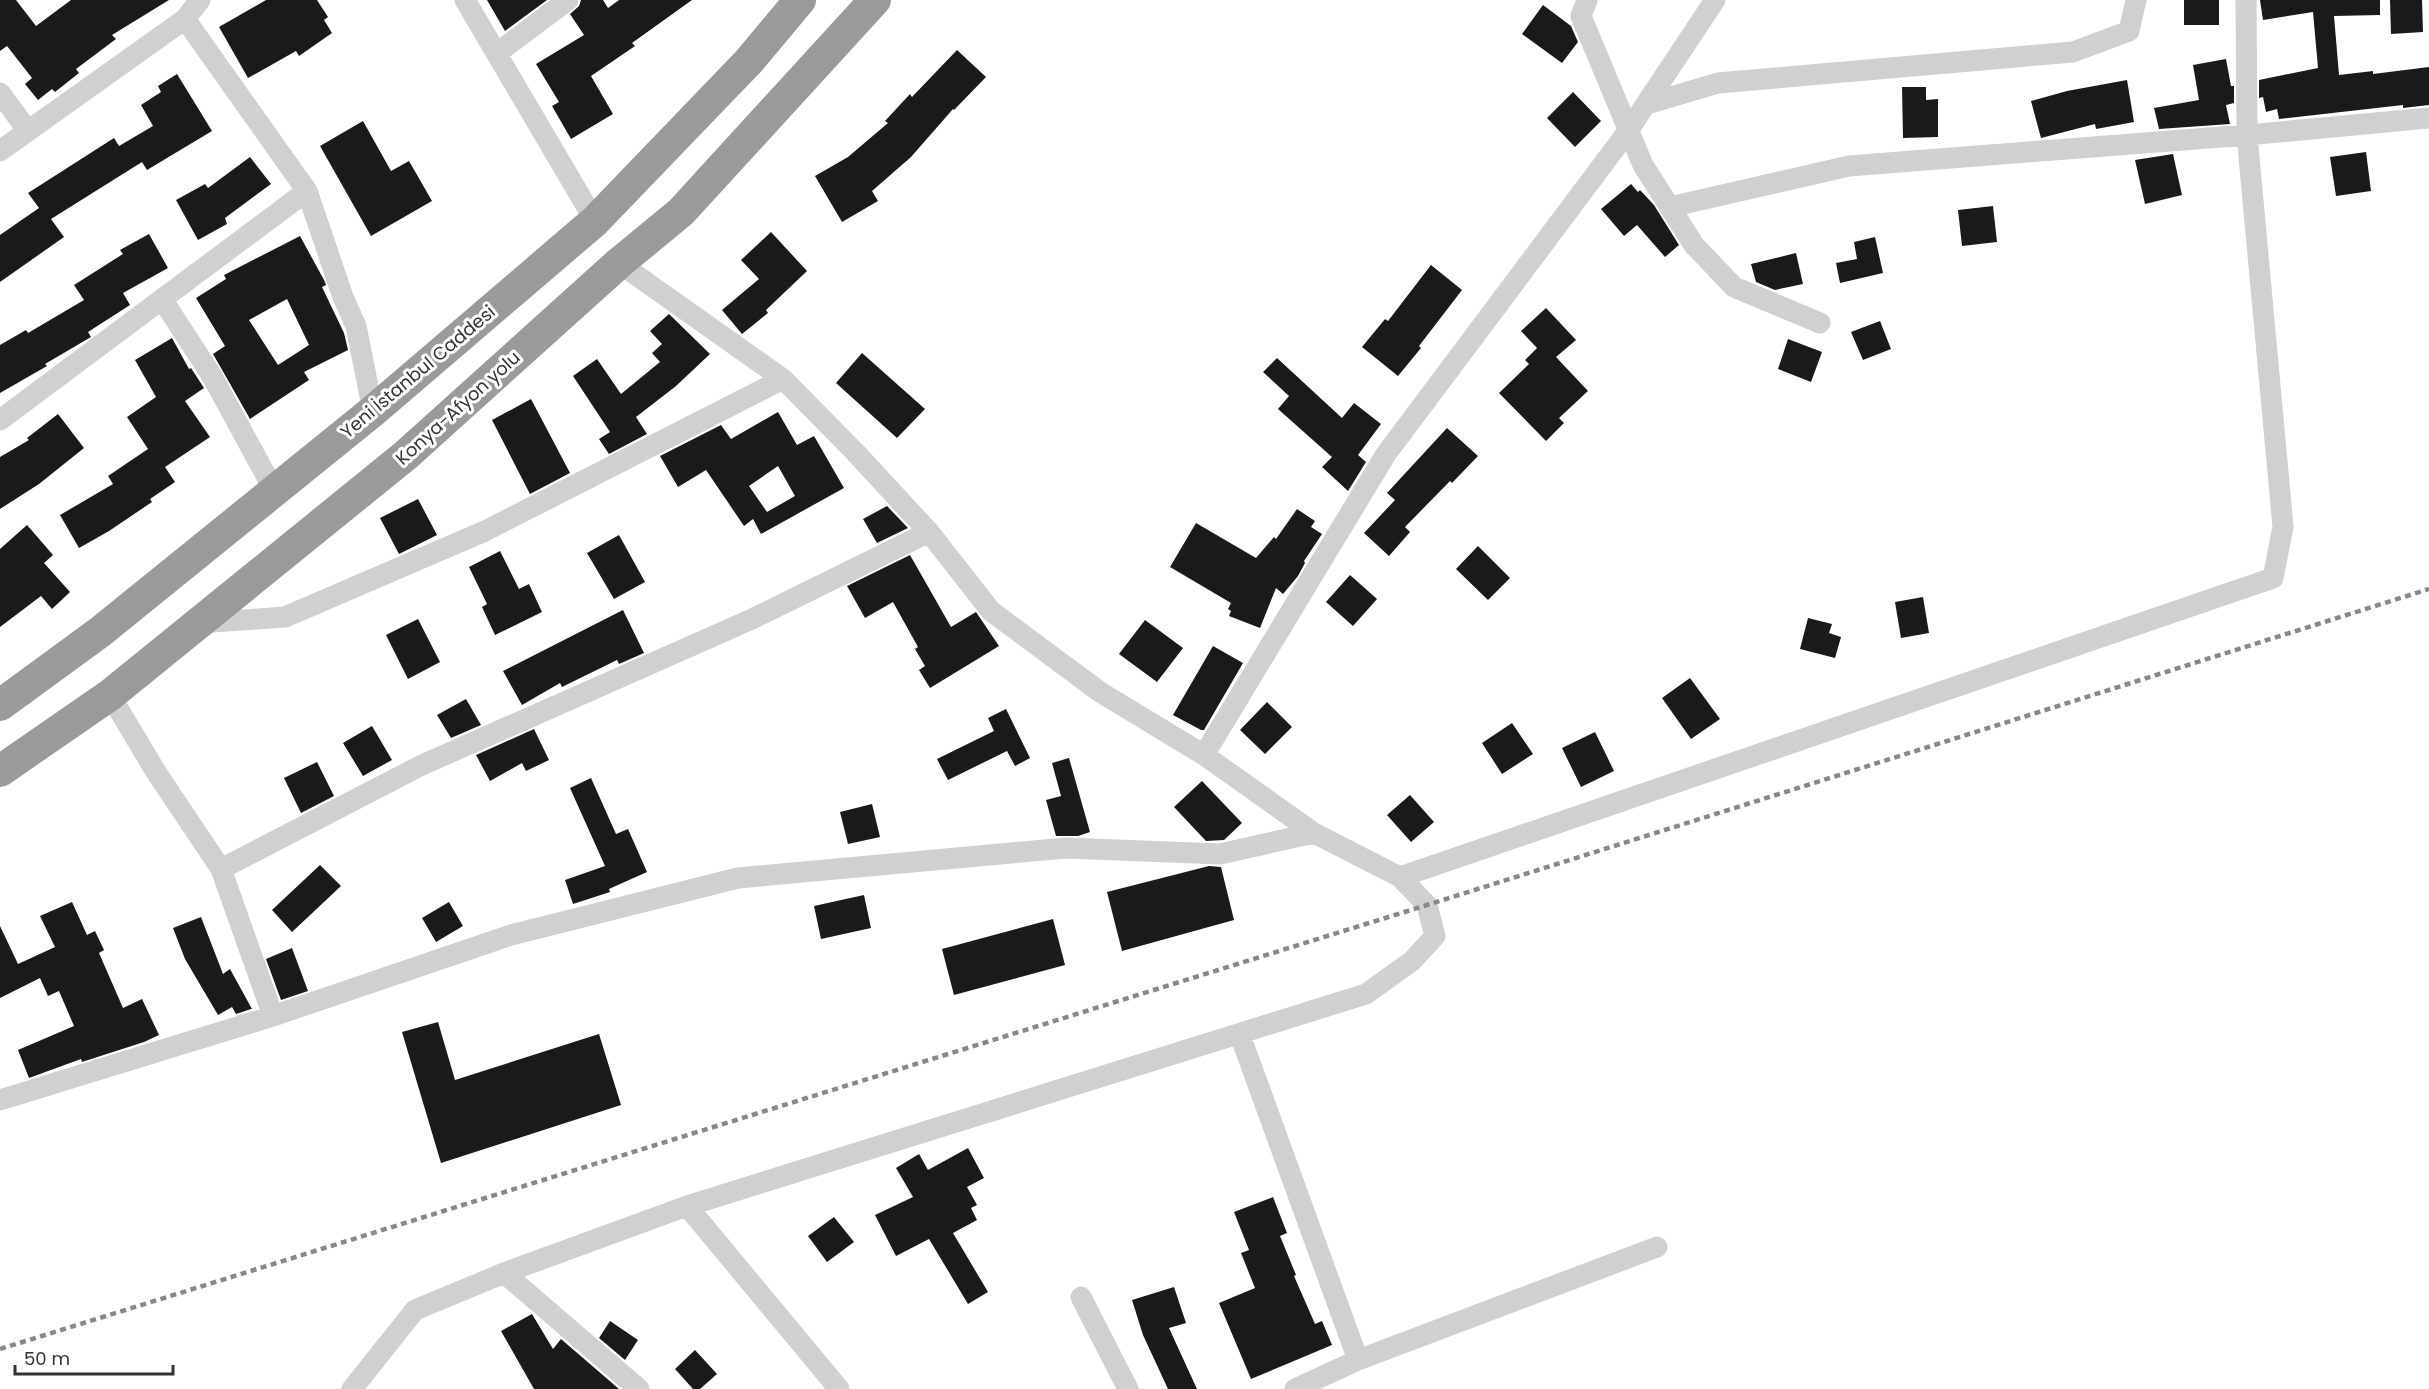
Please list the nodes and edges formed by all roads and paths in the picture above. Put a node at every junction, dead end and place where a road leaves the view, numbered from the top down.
1 (200, 0) edge
2 (465, 0) edge
3 (568, 0) edge
4 (800, 0) edge
5 (875, 0) edge
6 (1587, 0) edge
7 (1714, 0) edge
8 (2136, 0) edge
9 (2246, 0) edge
10 (185, 19) junction
11 (497, 52) junction
12 (0, 93) edge
13 (1647, 104) junction
14 (2429, 118) edge
15 (1628, 130) junction
16 (28, 131) junction
17 (2247, 135) junction
18 (0, 151) edge
19 (307, 191) junction
20 (1670, 207) junction
21 (595, 221) junction
22 (619, 263) junction
23 (162, 299) junction
24 (1820, 323) dead end
25 (783, 379) junction
26 (373, 411) junction
27 (0, 420) edge
28 (274, 490) junction
29 (929, 532) junction
30 (198, 624) junction
31 (110, 695) junction
32 (0, 705) edge
33 (1204, 755) junction
34 (0, 771) edge
35 (1314, 833) junction
36 (221, 869) junction
37 (1400, 877) junction
38 (273, 1016) junction
39 (1240, 1035) junction
40 (0, 1100) edge
41 (687, 1206) junction
42 (1657, 1247) dead end
43 (504, 1273) junction
44 (1082, 1297) dead end
45 (1358, 1360) junction
46 (352, 1389) edge
47 (639, 1389) edge
48 (839, 1389) edge
49 (1128, 1389) edge
50 (1295, 1389) edge

1 - 10 street
2 - 11 street
3 - 11 street
4 - 21 highway, Yeni İstanbul Caddesi
5 - 22 highway, Konya-Afyon yolu
6 - 15 street
7 - 13 street
8 - 13 street
9 - 17 street
10 - 16 street
10 - 19 street
11 - 21 street
12 - 16 street
13 - 15 street
14 - 17 street
15 - 20 street
15 - 33 street
16 - 18 street
17 - 20 street
17 - 37 street
19 - 23 street
19 - 26 street
20 - 24 street
21 - 26 highway, Yeni İstanbul Caddesi
22 - 25 street
22 - 30 highway, Konya-Afyon yolu
23 - 27 street
23 - 28 street
25 - 29 street
25 - 30 street
26 - 28 highway, Yeni İstanbul Caddesi
28 - 32 highway, Yeni İstanbul Caddesi
29 - 33 street
29 - 36 street
30 - 31 highway, Konya-Afyon yolu
31 - 34 highway, Konya-Afyon yolu
31 - 36 street
33 - 35 street
35 - 37 street
35 - 38 street
36 - 38 street
37 - 39 street
38 - 40 street
39 - 41 street
39 - 45 street
41 - 43 street
41 - 48 street
42 - 45 street
43 - 46 street
43 - 47 street
44 - 49 street
45 - 50 street

